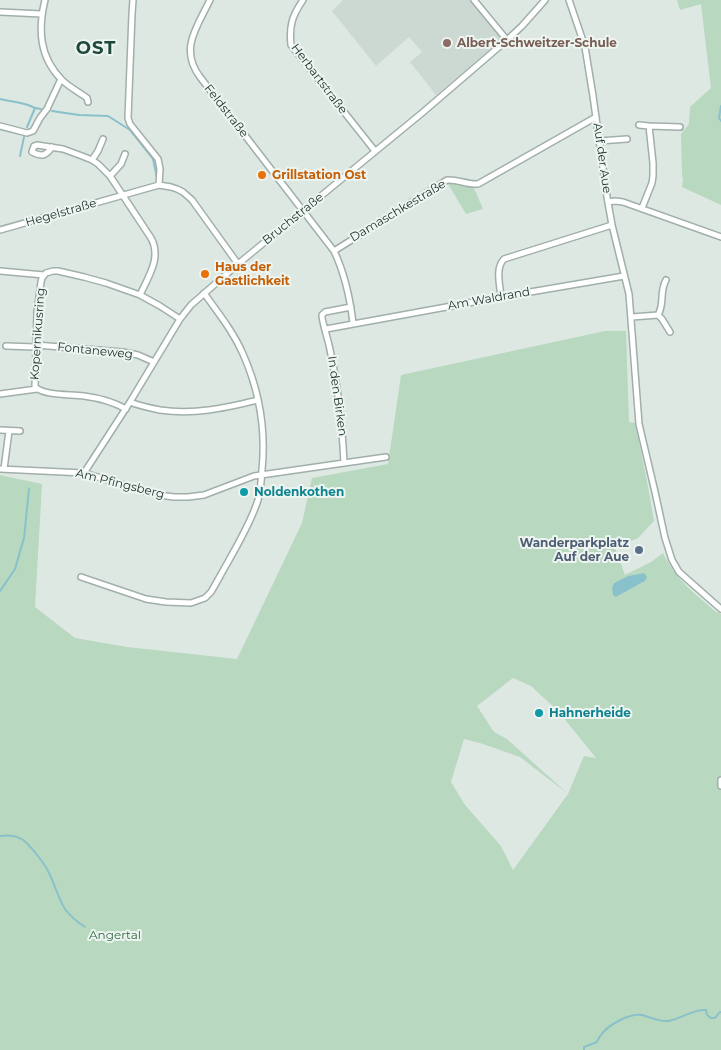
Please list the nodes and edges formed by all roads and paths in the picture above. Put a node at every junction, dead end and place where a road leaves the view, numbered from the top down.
1 (45, 0) edge
2 (133, 0) edge
3 (210, 0) edge
4 (303, 0) edge
5 (474, 0) edge
6 (545, 0) edge
7 (569, 0) edge
8 (0, 12) edge
9 (42, 14) junction
10 (507, 40) junction
11 (61, 79) junction
12 (88, 102) dead end
13 (596, 117) junction
14 (639, 125) dead end
15 (0, 126) edge
16 (649, 126) junction
17 (680, 127) dead end
18 (103, 139) dead end
19 (627, 139) dead end
20 (599, 141) junction
21 (52, 147) dead end
22 (375, 151) junction
23 (125, 154) dead end
24 (92, 160) junction
25 (110, 176) junction
26 (160, 185) junction
27 (122, 195) junction
28 (608, 202) junction
29 (642, 208) junction
30 (303, 211) junction
31 (612, 225) junction
32 (0, 230) edge
33 (721, 237) edge
34 (334, 251) junction
35 (238, 264) junction
36 (0, 271) edge
37 (44, 275) junction
38 (624, 276) junction
39 (666, 280) dead end
40 (204, 293) junction
41 (140, 295) junction
42 (501, 297) junction
43 (351, 307) junction
44 (658, 315) junction
45 (632, 317) junction
46 (180, 319) junction
47 (354, 323) junction
48 (326, 329) junction
49 (670, 332) dead end
50 (6, 346) dead end
51 (36, 346) junction
52 (154, 362) junction
53 (36, 389) junction
54 (0, 394) edge
55 (258, 400) junction
56 (130, 402) junction
57 (126, 409) junction
58 (0, 430) edge
59 (9, 431) junction
60 (20, 432) dead end
61 (386, 457) dead end
62 (344, 463) junction
63 (2, 469) edge
64 (84, 473) junction
65 (262, 475) junction
66 (81, 577) dead end
67 (721, 609) edge
68 (721, 780) edge
69 (721, 786) edge

1 - 9 street
2 - 26 street
3 - 30 street, Feldstraße
4 - 22 street, Herbartstraße
5 - 10 street
6 - 10 street, Bruchstraße
7 - 13 street, Auf der Aue
8 - 9 street
9 - 11 street
10 - 22 street, Bruchstraße
11 - 12 street
11 - 15 street
13 - 20 street, Auf der Aue
13 - 34 street, Damaschkestraße
14 - 16 street
16 - 17 street
16 - 29 street
18 - 24 street
19 - 20 street
20 - 28 street, Auf der Aue
21 - 24 street
22 - 30 street, Bruchstraße
23 - 25 street
24 - 25 street
25 - 27 street
26 - 27 street, Hegelstraße
26 - 35 street
27 - 32 street, Hegelstraße
27 - 41 street
28 - 29 street
28 - 31 street, Auf der Aue
29 - 33 street
30 - 34 street
30 - 35 street, Bruchstraße
31 - 38 street, Auf der Aue
31 - 42 street
34 - 43 street
35 - 40 street, Bruchstraße
36 - 37 street
37 - 41 street, Kopernikusring
37 - 51 street, Kopernikusring
38 - 42 street, Am Waldrand
38 - 45 street, Auf der Aue
39 - 44 street
40 - 46 street, Bruchstraße
40 - 55 street
41 - 46 street, Kopernikusring
42 - 47 street, Am Waldrand
43 - 47 street
43 - 48 street, In den Birken
44 - 45 street
44 - 49 street
45 - 67 street, Auf der Aue
46 - 52 street, Bruchstraße
47 - 48 street
48 - 62 street, In den Birken
50 - 51 street, Fontaneweg
51 - 52 street, Fontaneweg
51 - 53 street, Kopernikusring
52 - 56 street, Bruchstraße
53 - 54 street
53 - 57 street, Kopernikusring
55 - 56 street
55 - 65 street
56 - 57 street, Bruchstraße
57 - 64 street, Bruchstraße
58 - 59 street
59 - 60 street
59 - 63 street, Am Pfingsberg
61 - 62 street
62 - 65 street
63 - 64 street, Am Pfingsberg
64 - 65 street, Am Pfingsberg
65 - 66 street
68 - 69 street

